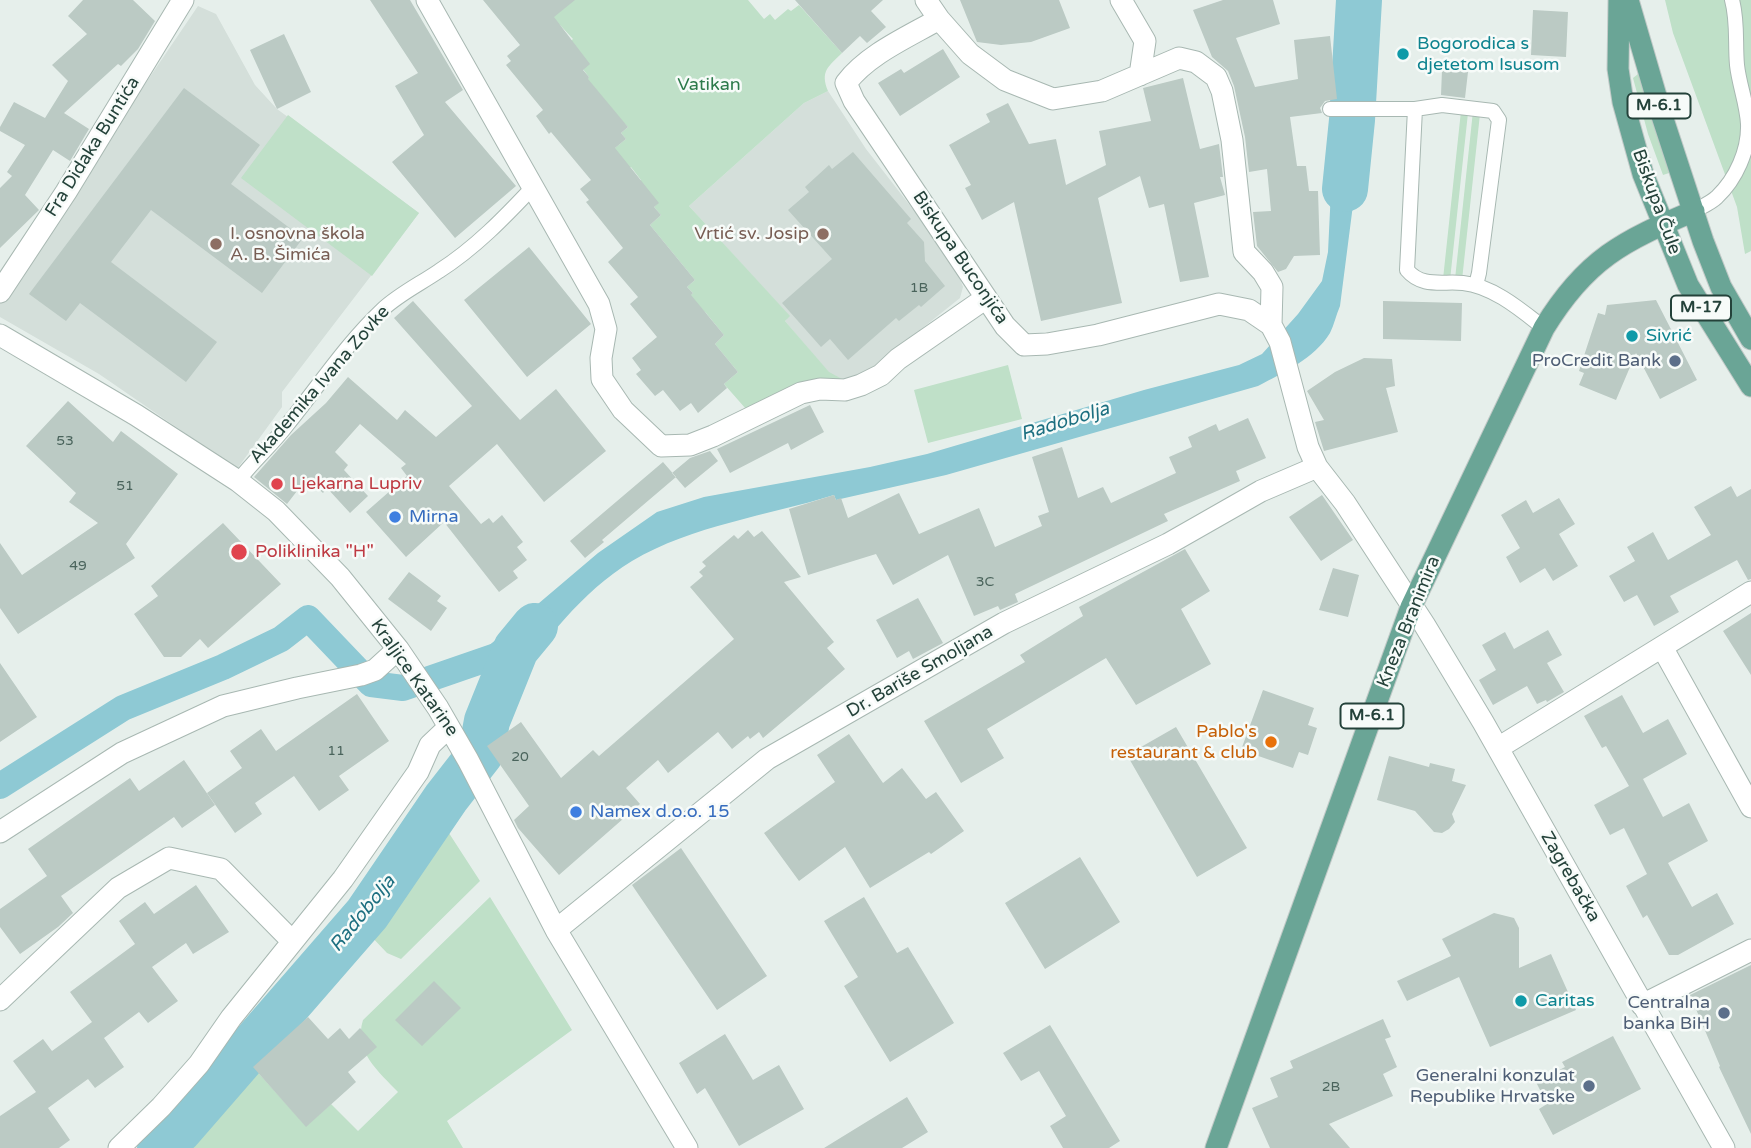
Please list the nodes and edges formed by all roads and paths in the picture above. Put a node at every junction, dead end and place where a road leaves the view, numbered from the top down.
1 (183, 0) edge
2 (427, 0) edge
3 (926, 0) edge
4 (1121, 0) edge
5 (1619, 0) edge
6 (1628, 0) edge
7 (1732, 0) edge
8 (939, 19) junction
9 (1140, 75) junction
10 (1331, 109) dead end
11 (1415, 109) junction
12 (534, 186) junction
13 (1694, 211) junction
14 (1662, 224) junction
15 (1476, 285) junction
16 (0, 292) edge
17 (986, 298) junction
18 (1271, 325) junction
19 (1544, 327) junction
20 (0, 335) edge
21 (1751, 339) edge
22 (1751, 386) edge
23 (1317, 467) junction
24 (238, 481) junction
25 (1751, 593) edge
26 (1411, 607) junction
27 (1662, 647) junction
28 (401, 653) junction
29 (449, 727) junction
30 (1498, 748) junction
31 (1751, 807) edge
32 (0, 832) edge
33 (556, 930) junction
34 (292, 941) junction
35 (1751, 950) edge
36 (0, 1000) edge
37 (1642, 1006) junction
38 (119, 1148) edge
39 (687, 1148) edge
40 (1216, 1148) edge
41 (1722, 1148) edge

1 - 16 street, Fra Didaka Buntića
2 - 12 street
3 - 8 street
4 - 9 street
5 - 14 main road, Biskupa Čule / M-6.1
6 - 13 main road, Biskupa Čule / M-6.1
7 - 13 lane
8 - 9 street
8 - 17 street, Biskupa Buconjića
9 - 18 street
10 - 11 lane
11 - 15 lane
11 - 15 lane
12 - 17 street
12 - 24 lane, Akademika Ivana Zovke
13 - 14 main road, Kneza Branimira / M-6.1
13 - 21 main road, Biskupa Čule / M-17
14 - 19 main road, Kneza Branimira / M-6.1
14 - 22 main road, Biskupa Čule / M-17
15 - 19 lane
17 - 18 street, Biskupa Buconjića
18 - 23 street
19 - 26 main road, Kneza Branimira / M-6.1
20 - 24 street, Kraljice Katarine
23 - 26 street
23 - 33 street, Dr. Bariše Smoljana
24 - 28 street, Kraljice Katarine
25 - 27 street
26 - 30 street, Zagrebačka
26 - 40 main road, Kneza Branimira / M-6.1
27 - 30 street
27 - 31 street
28 - 29 street, Kraljice Katarine
28 - 32 street
29 - 33 street, Kraljice Katarine
29 - 34 street
30 - 37 street, Zagrebačka
33 - 39 street, Kraljice Katarine
34 - 36 street
34 - 38 street
35 - 37 street
37 - 41 street, Zagrebačka

